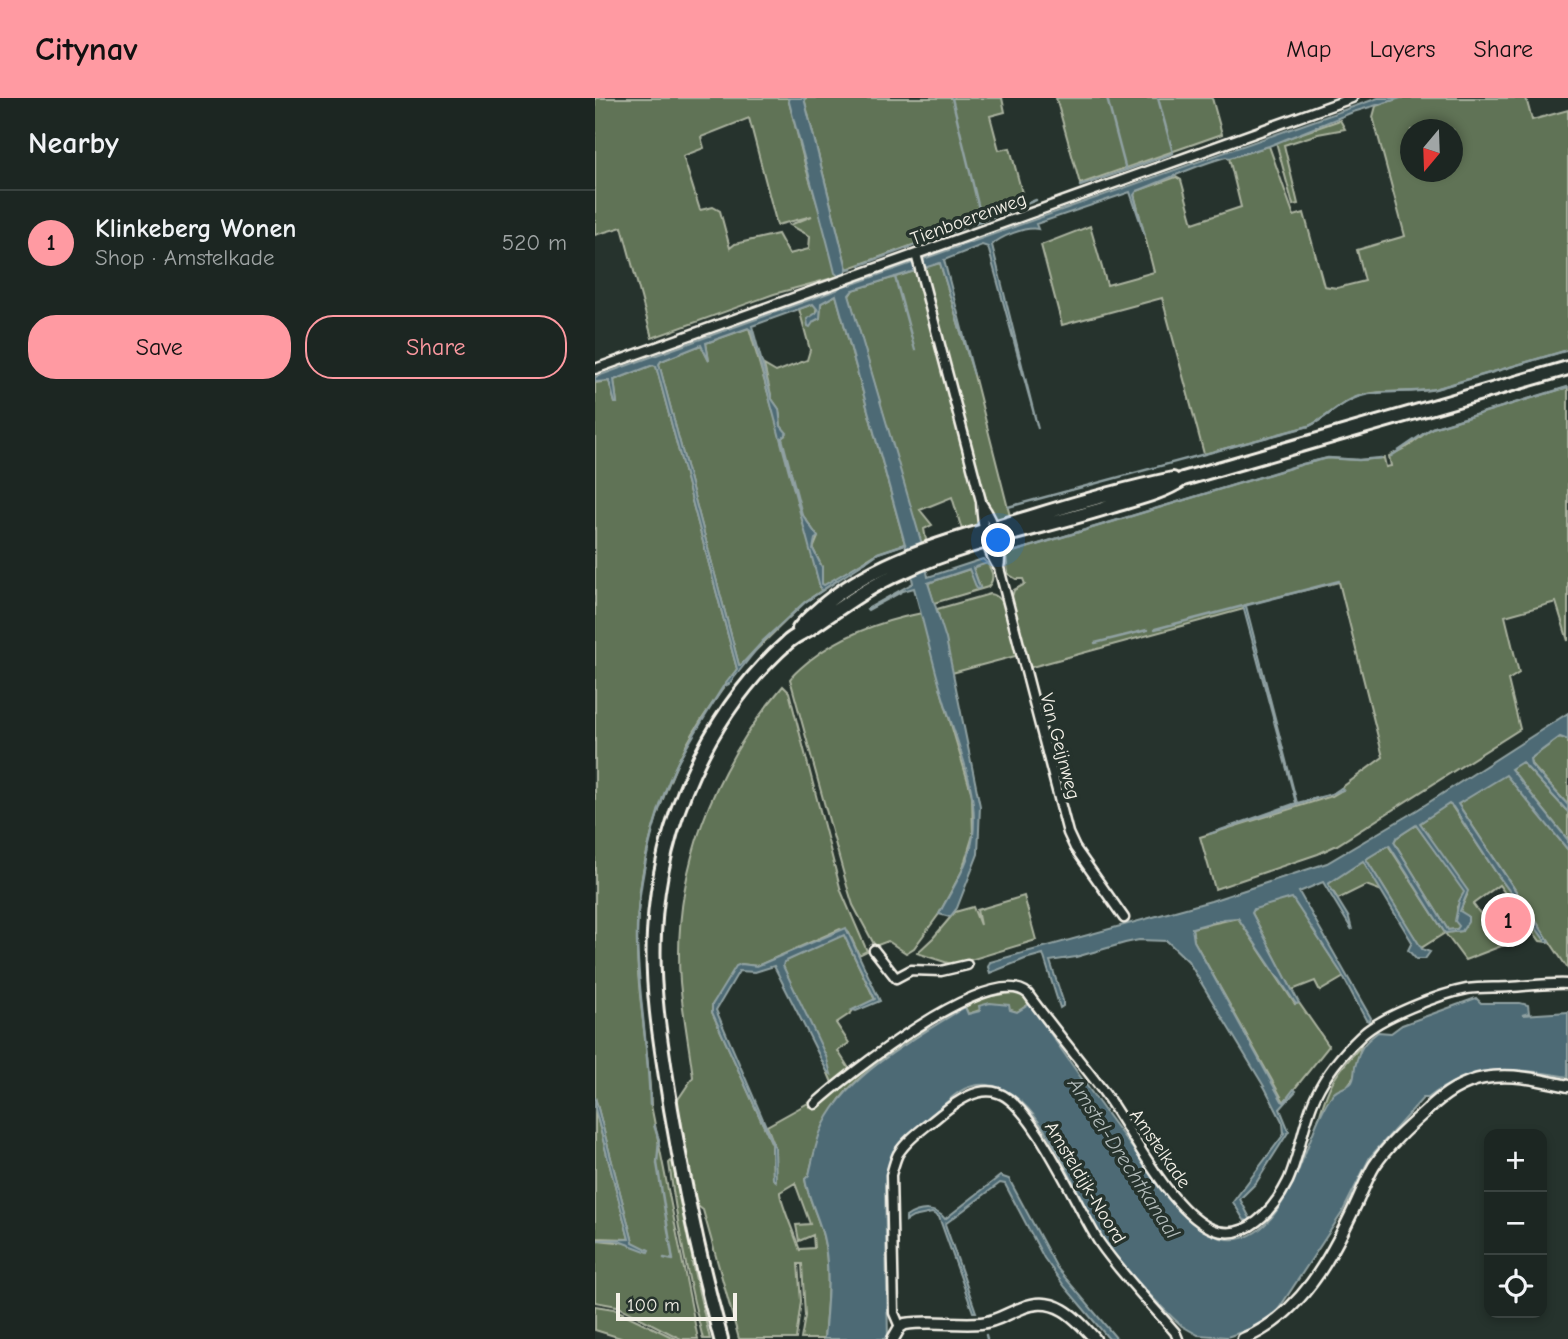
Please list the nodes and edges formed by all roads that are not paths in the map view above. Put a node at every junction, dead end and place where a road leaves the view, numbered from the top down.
1 (1352, 98) edge
2 (917, 256) junction
3 (1568, 368) edge
4 (595, 369) edge
5 (991, 535) junction
6 (1124, 918) dead end
7 (874, 950) dead end
8 (967, 965) dead end
9 (1568, 984) edge
10 (1568, 1086) edge
11 (815, 1104) dead end
12 (900, 1327) junction
13 (721, 1339) edge
14 (893, 1339) edge
15 (1095, 1339) edge
16 (1178, 1339) edge
17 (1243, 1339) edge

1 - 2 street, Tienboerenweg
2 - 4 street, Tienboerenweg
2 - 5 street, Van Geijnweg
3 - 5 main road
5 - 6 street, Van Geijnweg
5 - 13 main road
7 - 8 street
9 - 11 street, Amstelkade
10 - 17 street
12 - 14 street
12 - 15 street
12 - 16 street, Amsteldijk-Noord

